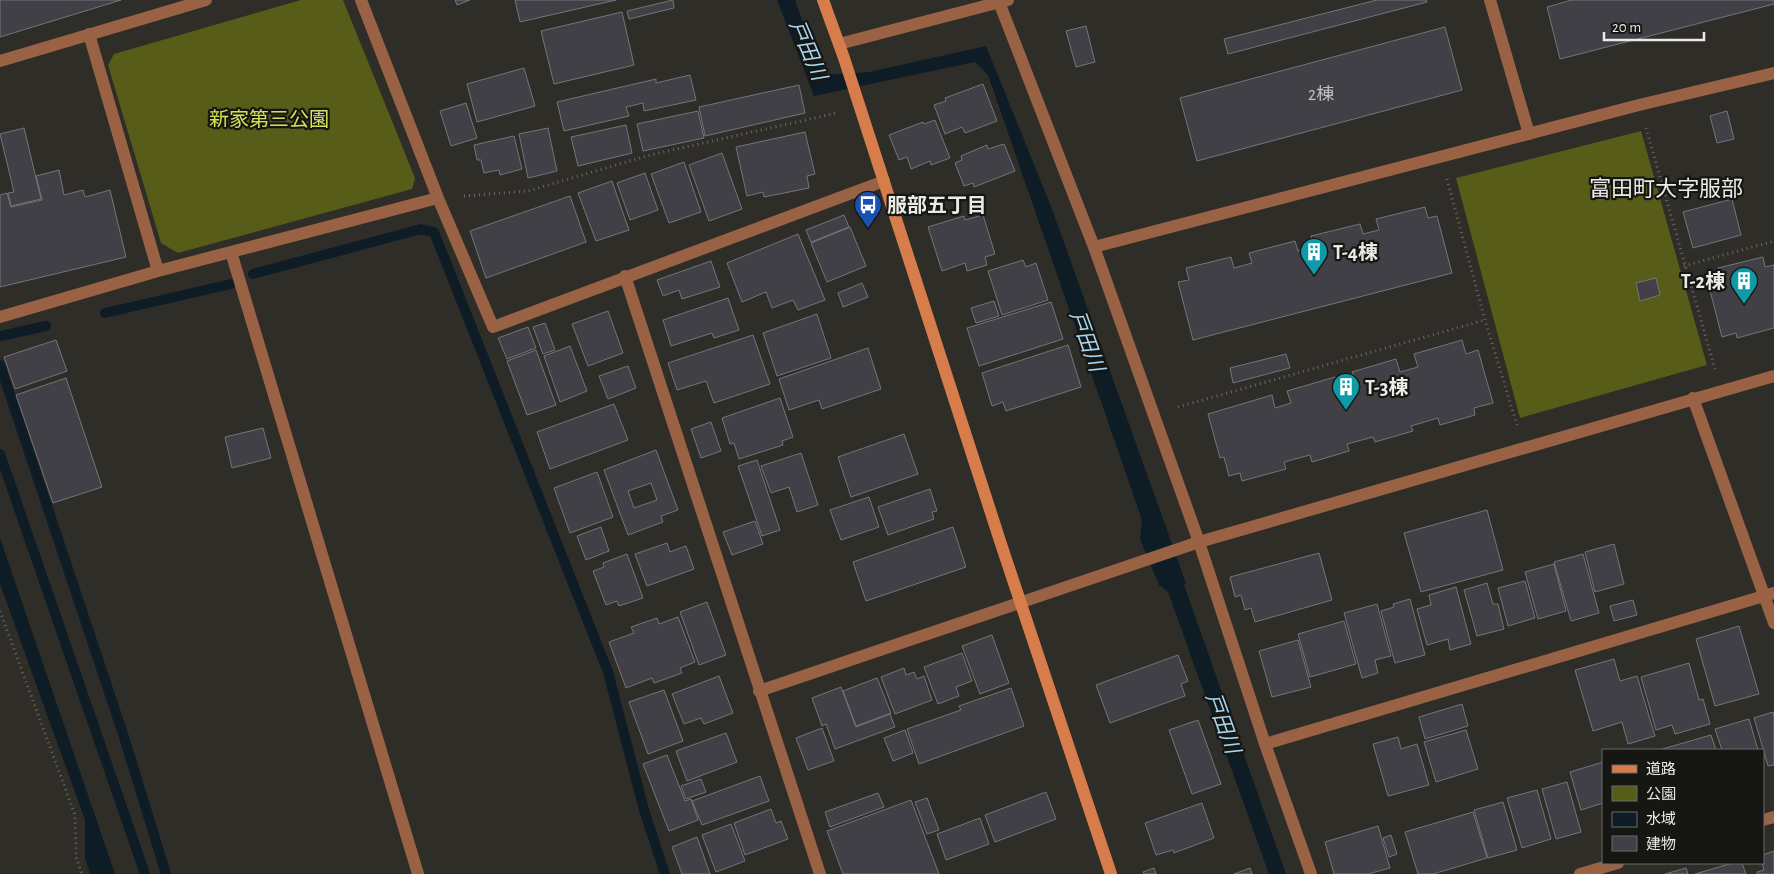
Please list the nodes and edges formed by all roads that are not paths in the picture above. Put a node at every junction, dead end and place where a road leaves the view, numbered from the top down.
1 (206, 0) edge
2 (361, 0) edge
3 (823, 0) edge
4 (1490, 0) edge
5 (1003, 1) edge
6 (89, 34) junction
7 (840, 44) junction
8 (0, 62) edge
9 (1774, 73) edge
10 (1529, 134) junction
11 (884, 182) junction
12 (438, 198) junction
13 (1094, 247) junction
14 (231, 252) junction
15 (158, 271) junction
16 (625, 276) junction
17 (0, 317) edge
18 (1774, 376) edge
19 (1693, 398) junction
20 (1199, 542) junction
21 (1769, 594) edge
22 (1020, 603) junction
23 (1774, 624) edge
24 (759, 691) junction
25 (1265, 744) junction
26 (1615, 864) edge
27 (418, 874) edge
28 (820, 874) edge
29 (1111, 874) edge
30 (1310, 874) edge
31 (1580, 874) edge

1 - 6 street
2 - 12 street
3 - 7 street
4 - 10 street
5 - 7 street
5 - 13 street
6 - 8 street
6 - 15 street
7 - 11 street
9 - 10 street
10 - 13 street
11 - 16 street
11 - 22 street
12 - 14 street
12 - 16 street
13 - 20 street
14 - 15 street
14 - 27 street
15 - 17 street
16 - 24 street
18 - 19 street
19 - 20 street
19 - 21 street
20 - 22 street
20 - 25 street
21 - 23 street
21 - 25 street
22 - 24 street
22 - 29 street
24 - 28 street
25 - 30 street
26 - 31 street

